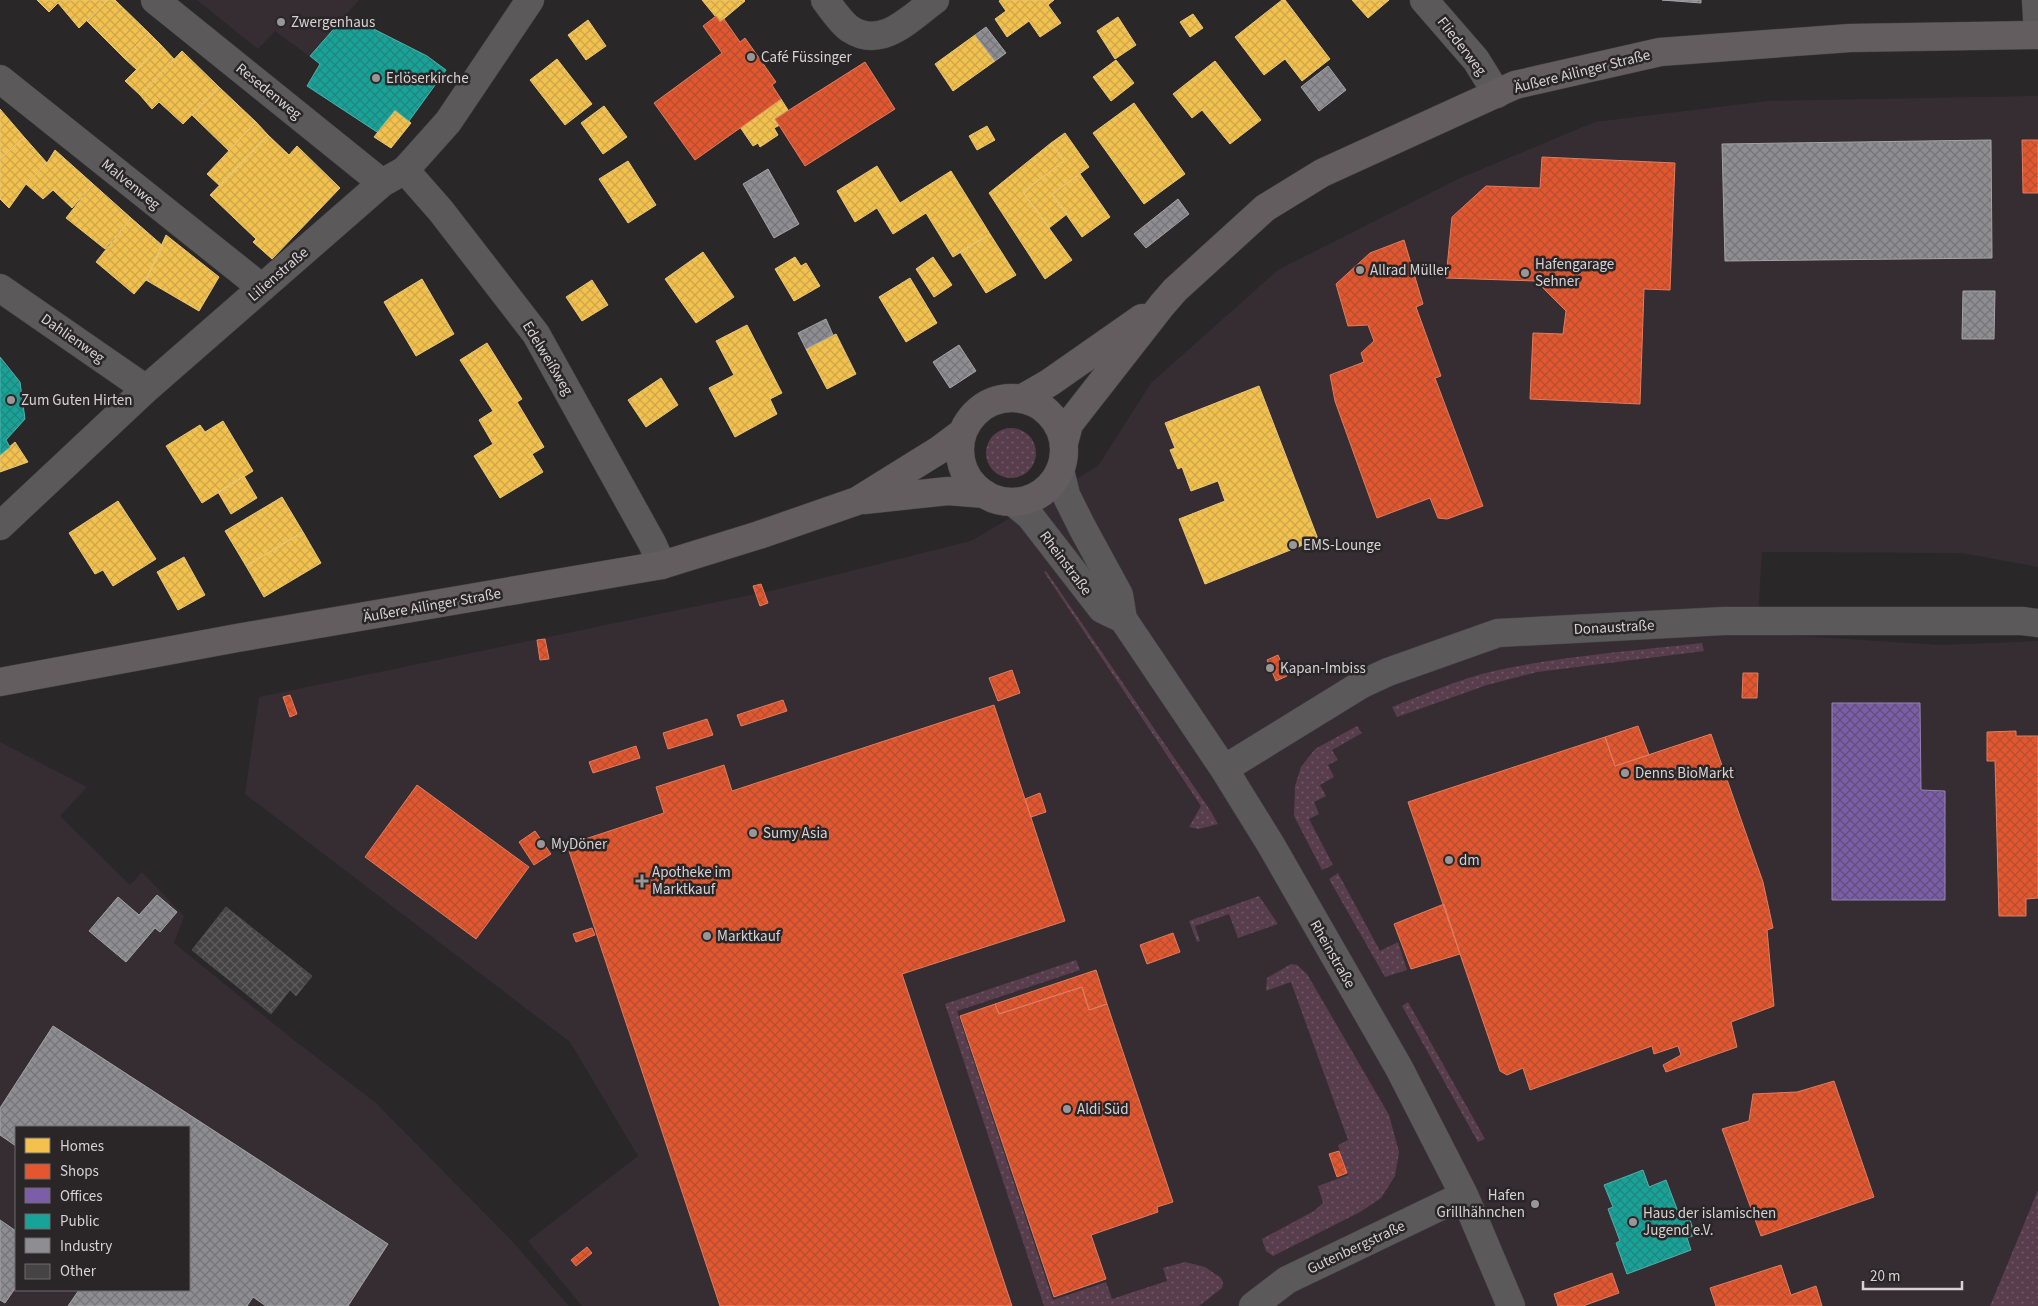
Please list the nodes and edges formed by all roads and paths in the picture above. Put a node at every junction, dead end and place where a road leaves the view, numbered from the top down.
1 (155, 0) edge
2 (530, 0) edge
3 (825, 0) edge
4 (935, 0) edge
5 (1424, 0) edge
6 (2036, 0) edge
7 (2038, 35) edge
8 (0, 79) edge
9 (1497, 94) junction
10 (393, 176) junction
11 (0, 288) edge
12 (262, 288) junction
13 (1162, 305) junction
14 (146, 389) junction
15 (1021, 399) junction
16 (963, 432) junction
17 (1064, 443) junction
18 (1060, 470) junction
19 (985, 494) junction
20 (857, 501) junction
21 (1013, 502) junction
22 (0, 526) edge
23 (662, 565) junction
24 (1123, 619) junction
25 (2038, 623) edge
26 (0, 682) edge
27 (1224, 769) junction
28 (1464, 1196) junction
29 (1252, 1306) edge
30 (1511, 1306) edge

1 - 10 street, Resedenweg
2 - 10 street, Lilienstraße
3 - 4 street
5 - 9 street, Fliederweg
6 - 7 street
7 - 9 main road, Äußere Ailinger Straße
8 - 12 street, Malvenweg
9 - 13 main road, Äußere Ailinger Straße
10 - 12 street, Lilienstraße
10 - 23 street, Edelweißweg
11 - 14 street, Dahlienweg
12 - 14 street, Lilienstraße
13 - 15 main road
13 - 17 main road
14 - 22 street, Lilienstraße
15 - 16 main road
15 - 17 main road
16 - 19 main road
16 - 20 main road, Äußere Ailinger Straße
17 - 18 main road
18 - 21 main road
18 - 24 street, Rheinstraße
19 - 20 main road, Äußere Ailinger Straße
19 - 21 main road
20 - 23 main road, Äußere Ailinger Straße
21 - 24 street, Rheinstraße
23 - 26 main road, Äußere Ailinger Straße
24 - 27 street, Rheinstraße
25 - 27 street, Donaustraße
27 - 28 street, Rheinstraße
28 - 29 street, Gutenbergstraße
28 - 30 street, Rheinstraße

